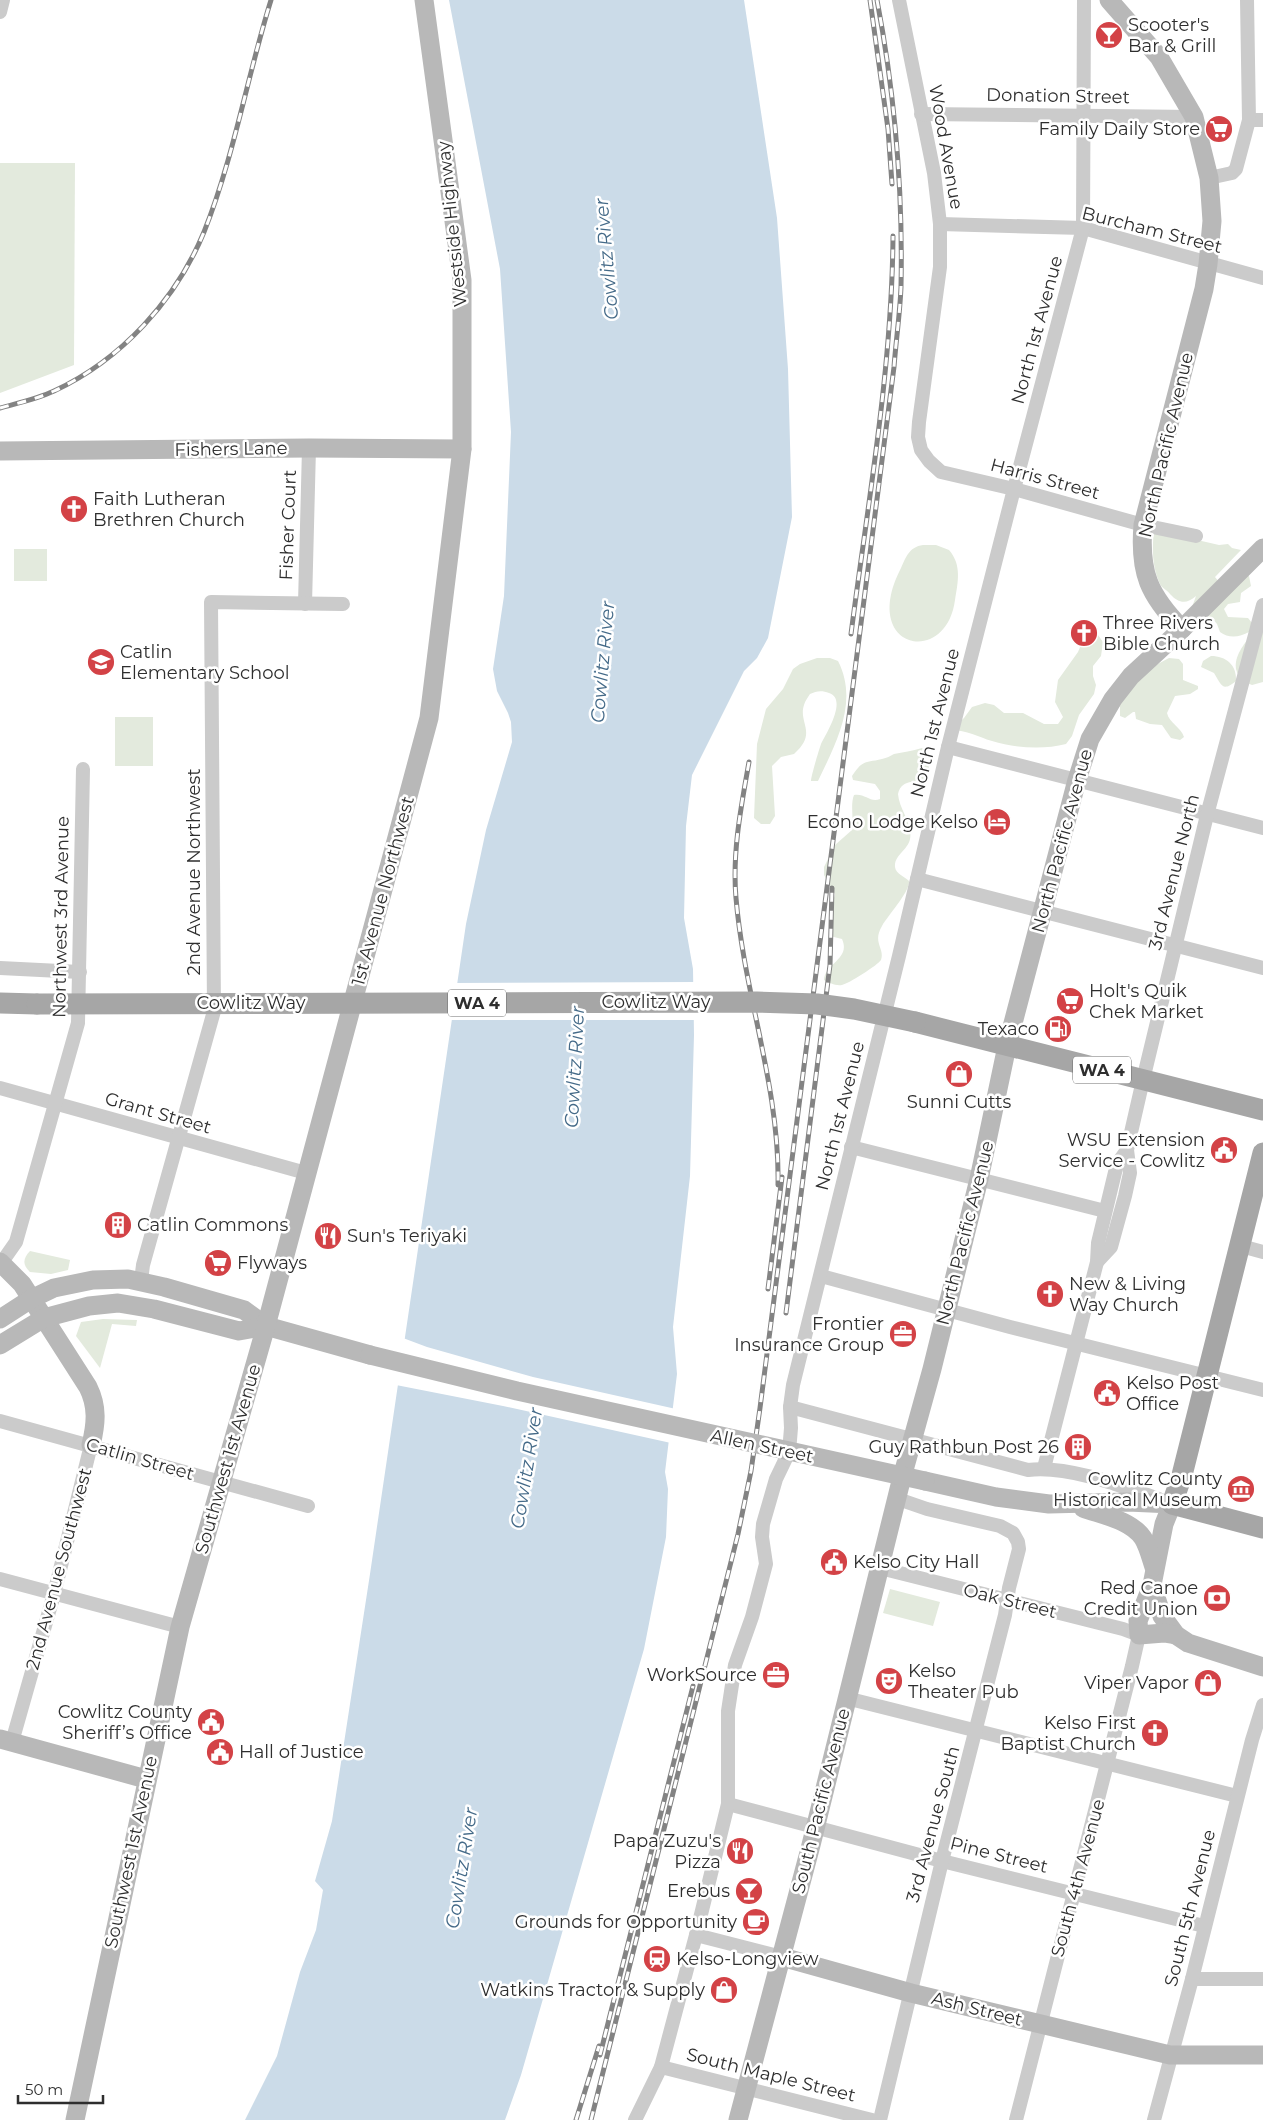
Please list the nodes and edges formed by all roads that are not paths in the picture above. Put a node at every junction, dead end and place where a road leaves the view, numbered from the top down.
1 (3, 0) edge
2 (424, 0) edge
3 (898, 0) edge
4 (1084, 0) edge
5 (1109, 0) edge
6 (1247, 0) edge
7 (0, 12) edge
8 (922, 114) junction
9 (1084, 115) junction
10 (1194, 117) junction
11 (1256, 120) edge
12 (1210, 178) junction
13 (940, 224) junction
14 (1083, 228) junction
15 (1208, 264) junction
16 (1263, 278) edge
17 (919, 422) joint
18 (309, 448) junction
19 (462, 449) junction
20 (0, 452) edge
21 (1014, 489) junction
22 (1143, 525) junction
23 (1196, 536) dead end
24 (1263, 548) edge
25 (305, 604) junction
26 (343, 604) dead end
27 (1263, 605) edge
28 (1182, 629) junction
29 (948, 747) junction
30 (83, 769) dead end
31 (1077, 780) junction
32 (1207, 815) junction
33 (1263, 828) edge
34 (916, 879) junction
35 (1043, 912) junction
36 (1176, 946) junction
37 (0, 968) edge
38 (1263, 968) edge
39 (80, 972) junction
40 (0, 1003) edge
41 (1007, 1046) junction
42 (1143, 1080) junction
43 (0, 1088) edge
44 (55, 1103) junction
45 (1263, 1110) edge
46 (177, 1139) junction
47 (851, 1147) junction
48 (1127, 1150) junction
49 (1263, 1153) edge
50 (306, 1173) junction
51 (979, 1179) junction
52 (1105, 1211) junction
53 (1240, 1246) junction
54 (1263, 1252) edge
55 (1, 1262) edge
56 (1097, 1262) junction
57 (821, 1276) junction
58 (141, 1281) junction
59 (31, 1299) junction
60 (946, 1309) junction
61 (44, 1318) junction
62 (0, 1319) edge
63 (266, 1326) junction
64 (1076, 1343) junction
65 (0, 1345) edge
66 (1208, 1376) junction
67 (1263, 1390) edge
68 (790, 1407) junction
69 (0, 1421) edge
70 (913, 1440) junction
71 (91, 1445) junction
72 (1044, 1468) junction
73 (221, 1482) junction
74 (899, 1490) junction
75 (1074, 1504) junction
76 (1172, 1504) junction
77 (308, 1506) dead end
78 (1263, 1528) edge
79 (880, 1568) junction
80 (1153, 1577) junction
81 (0, 1579) edge
82 (54, 1594) junction
83 (1007, 1600) junction
84 (180, 1627) junction
85 (1139, 1635) junction
86 (1176, 1636) junction
87 (1263, 1667) edge
88 (846, 1698) junction
89 (1263, 1705) edge
90 (977, 1732) junction
91 (6, 1741) edge
92 (1107, 1763) junction
93 (146, 1779) junction
94 (1237, 1796) junction
95 (728, 1804) junction
96 (816, 1827) junction
97 (942, 1861) junction
98 (1074, 1893) junction
99 (1204, 1926) junction
100 (696, 1935) junction
101 (782, 1957) junction
102 (1192, 1979) junction
103 (1263, 1979) edge
104 (911, 1992) junction
105 (1039, 2024) junction
106 (1263, 2055) edge
107 (1170, 2056) junction
108 (661, 2066) junction
109 (746, 2089) junction
110 (75, 2120) edge
111 (635, 2120) edge
112 (738, 2120) edge
113 (872, 2120) edge
114 (880, 2120) edge
115 (1016, 2120) edge
116 (1154, 2120) edge

1 - 7 street
2 - 19 main road, Westside Highway
3 - 8 street, Wood Avenue
4 - 9 street, North 1st Avenue
5 - 10 main road, North Pacific Avenue
6 - 11 street
8 - 9 street, Donation Street
8 - 13 street, Wood Avenue
9 - 10 street, Donation Street
9 - 14 street, North 1st Avenue
10 - 12 main road, North Pacific Avenue
11 - 12 street
12 - 15 main road, North Pacific Avenue
13 - 14 street, Burcham Street
13 - 17 street, Wood Avenue
14 - 15 street, Burcham Street
14 - 21 street, North 1st Avenue
15 - 16 street, Burcham Street
15 - 22 main road, North Pacific Avenue
17 - 21 street, Harris Street
18 - 19 main road, Fishers Lane
18 - 20 main road, Fishers Lane
18 - 25 street, Fisher Court
19 - 50 main road, 1st Avenue Northwest
21 - 22 street, Harris Street
21 - 29 street, North 1st Avenue
22 - 23 street, Harris Street
22 - 28 main road, North Pacific Avenue
24 - 28 main road
25 - 26 street
25 - 46 street, 2nd Avenue Northwest
27 - 32 street, 3rd Avenue North
28 - 31 main road, North Pacific Avenue
29 - 31 street
29 - 34 street, North 1st Avenue
30 - 39 street, Northwest 3rd Avenue
31 - 32 street
31 - 35 main road, North Pacific Avenue
32 - 33 street
32 - 36 street, 3rd Avenue North
34 - 35 street
34 - 47 street, North 1st Avenue
35 - 36 street
35 - 41 main road, North Pacific Avenue
36 - 38 street
36 - 42 street, 3rd Avenue North
37 - 39 street
39 - 44 street, Northwest 3rd Avenue
40 - 41 main road, Cowlitz Way / WA 4, bridge
41 - 42 main road, Cowlitz Way / WA 4
41 - 51 main road, North Pacific Avenue
42 - 45 main road, Cowlitz Way / WA 4
42 - 48 street, 3rd Avenue North
43 - 44 street, Grant Street
44 - 46 street, Grant Street
44 - 55 street, Northwest 3rd Avenue
46 - 50 street, Grant Street
46 - 58 street, 2nd Avenue Northwest
47 - 51 street
47 - 57 street, North 1st Avenue
48 - 52 street, 3rd Avenue North
48 - 56 street, 3rd Avenue North
49 - 53 main road
50 - 63 main road, 1st Avenue Northwest
51 - 52 street
51 - 60 main road, North Pacific Avenue
52 - 56 street, 3rd Avenue North
53 - 54 street
53 - 66 main road
55 - 59 main road, 2nd Avenue Southwest
56 - 64 street, 3rd Avenue North
57 - 60 street
57 - 68 street, North 1st Avenue
58 - 59 main road
58 - 63 main road
59 - 61 main road, 2nd Avenue Southwest
59 - 62 main road
60 - 64 street
60 - 70 main road, North Pacific Avenue
61 - 63 main road
61 - 65 main road
61 - 71 main road, 2nd Avenue Southwest
63 - 73 main road, Southwest 1st Avenue
63 - 75 main road, Allen Street, bridge
64 - 66 street
64 - 72 street, 3rd Avenue North
66 - 67 street
66 - 76 main road
68 - 70 street, Allen Street
68 - 95 street, North 1st Avenue
69 - 71 street, Catlin Street
70 - 72 street, Allen Street
70 - 74 main road, North Pacific Avenue
71 - 73 street, Catlin Street
71 - 82 street, 2nd Avenue Southwest
72 - 76 street, Allen Street
73 - 77 street, Catlin Street
73 - 84 main road, Southwest 1st Avenue
74 - 79 main road, South Pacific Avenue
74 - 83 street, 3rd Avenue South
75 - 76 main road, Allen Street
75 - 80 main road
76 - 78 main road, Allen Street
76 - 80 main road
79 - 83 street, Oak Street
79 - 88 main road, South Pacific Avenue
80 - 85 main road
80 - 86 main road
81 - 82 street
82 - 84 street
82 - 91 street, 2nd Avenue Southwest
83 - 85 street, Oak Street
83 - 90 street, 3rd Avenue South
84 - 93 main road, Southwest 1st Avenue
85 - 86 main road
85 - 92 street, South 4th Avenue
86 - 87 main road
88 - 90 street
88 - 96 main road, South Pacific Avenue
89 - 94 street, South 5th Avenue
90 - 92 street
90 - 97 street, 3rd Avenue South
91 - 93 main road
92 - 94 street
92 - 98 street, South 4th Avenue
93 - 110 main road, Southwest 1st Avenue
94 - 99 street, South 5th Avenue
95 - 96 street, Pine Street
95 - 100 street
96 - 97 street, Pine Street
96 - 101 main road, South Pacific Avenue
97 - 98 street, Pine Street
97 - 104 street, 3rd Avenue South
98 - 99 street, Pine Street
98 - 105 street, South 4th Avenue
99 - 102 street, South 5th Avenue
100 - 101 street, Ash Street
100 - 108 street
101 - 104 main road, Ash Street
101 - 109 main road, South Pacific Avenue
102 - 103 street
102 - 107 street, South 5th Avenue
104 - 105 main road, Ash Street
104 - 114 street, 3rd Avenue South
105 - 107 main road, Ash Street
105 - 115 street, South 4th Avenue
106 - 107 main road, Ash Street
107 - 116 street, South 5th Avenue
108 - 109 street, South Maple Street
108 - 111 street
109 - 112 main road, South Pacific Avenue
109 - 113 street, South Maple Street

